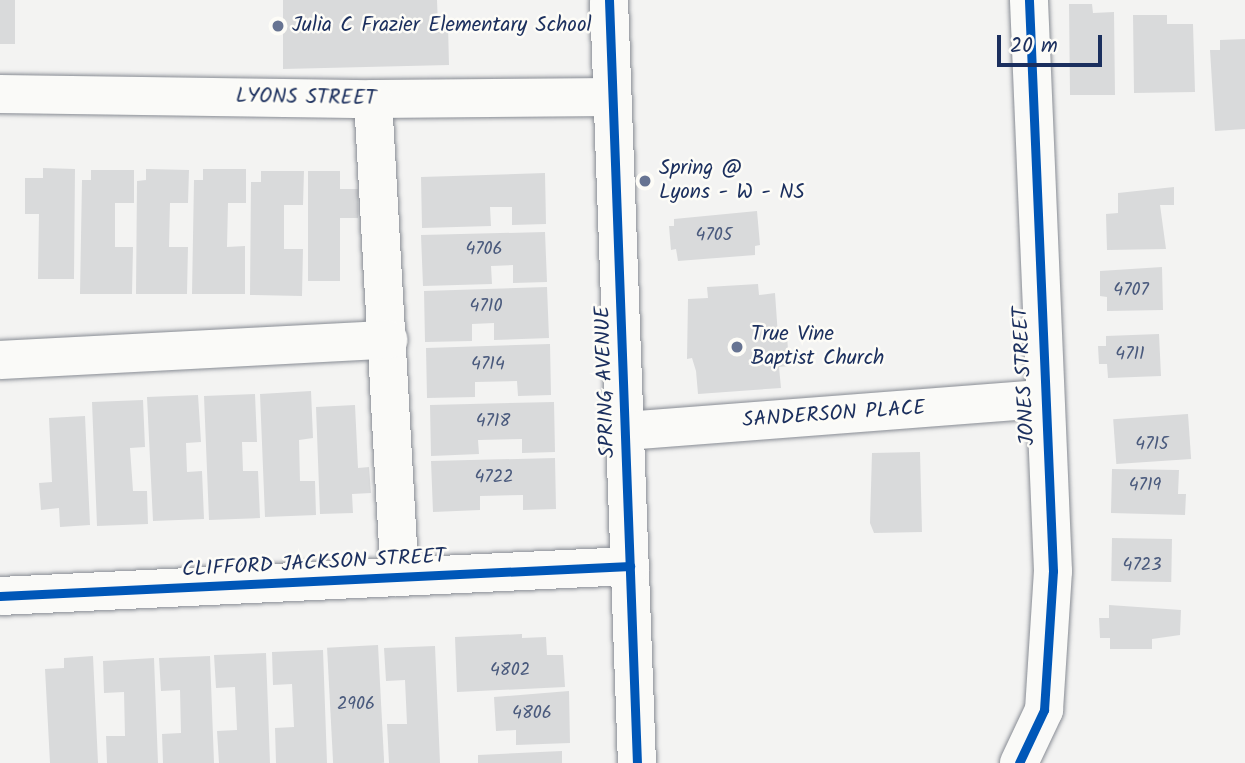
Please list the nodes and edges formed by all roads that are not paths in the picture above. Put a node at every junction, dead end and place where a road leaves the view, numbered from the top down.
1 (609, 0) edge
2 (1029, 0) edge
3 (0, 94) edge
4 (612, 97) junction
5 (373, 99) junction
6 (388, 340) junction
7 (0, 360) edge
8 (1042, 399) junction
9 (625, 431) junction
10 (630, 566) junction
11 (400, 577) junction
12 (0, 596) edge
13 (1024, 755) edge
14 (637, 763) edge

1 - 4 street, SPRING AVENUE
2 - 8 street, JONES STREET
3 - 5 street, LYONS STREET
4 - 5 street, LYONS STREET
4 - 9 street, SPRING AVENUE
5 - 6 street
6 - 7 street
6 - 11 street
8 - 9 street, SANDERSON PLACE
8 - 13 street, JONES STREET
9 - 10 street, SPRING AVENUE
10 - 11 street, CLIFFORD JACKSON STREET
10 - 14 street, SPRING AVENUE
11 - 12 street, CLIFFORD JACKSON STREET

